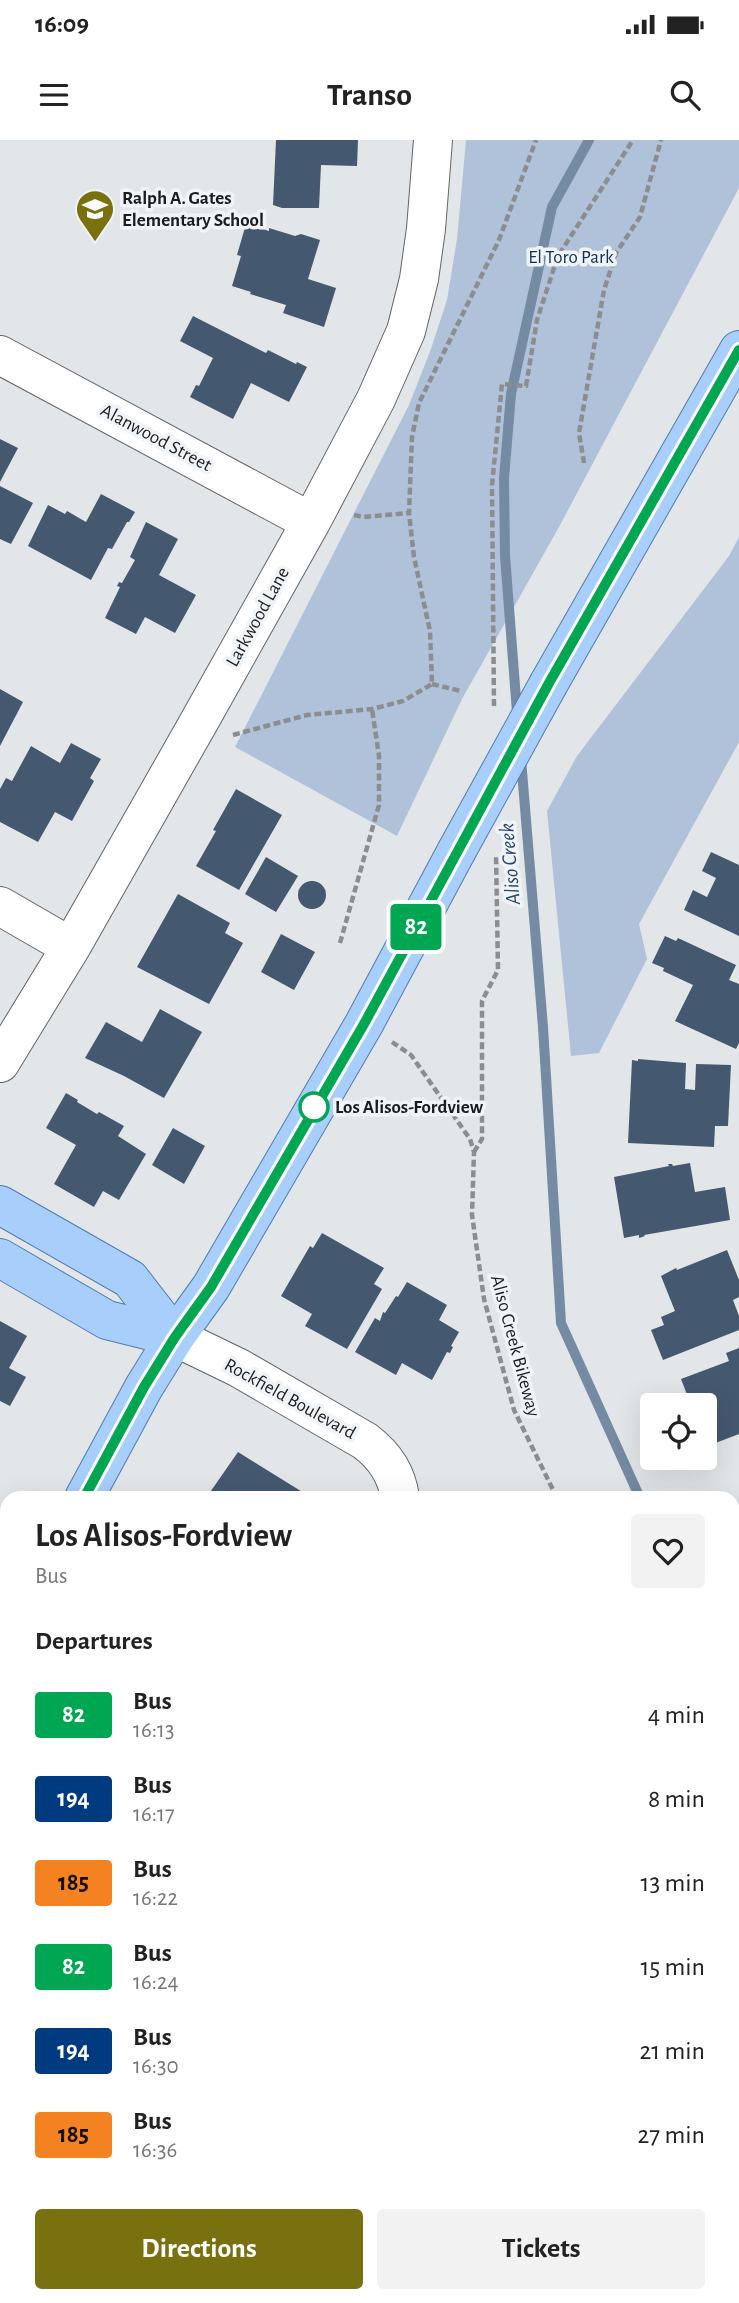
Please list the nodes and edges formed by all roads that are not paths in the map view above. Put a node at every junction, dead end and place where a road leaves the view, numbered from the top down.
1 (433, 140) edge
2 (739, 350) edge
3 (0, 355) edge
4 (311, 522) junction
5 (0, 906) edge
6 (71, 947) junction
7 (0, 1063) edge
8 (0, 1205) edge
9 (0, 1258) edge
10 (175, 1337) junction
11 (397, 1486) edge
12 (88, 1491) edge

1 - 4 street, Larkwood Lane
2 - 10 main road, bridge
3 - 4 street, Alanwood Street
4 - 6 street, Larkwood Lane
5 - 6 street
6 - 7 street, Larkwood Lane
8 - 10 main road, Rockfield Boulevard
9 - 10 main road, Rockfield Boulevard
10 - 11 street, Rockfield Boulevard
10 - 12 main road

